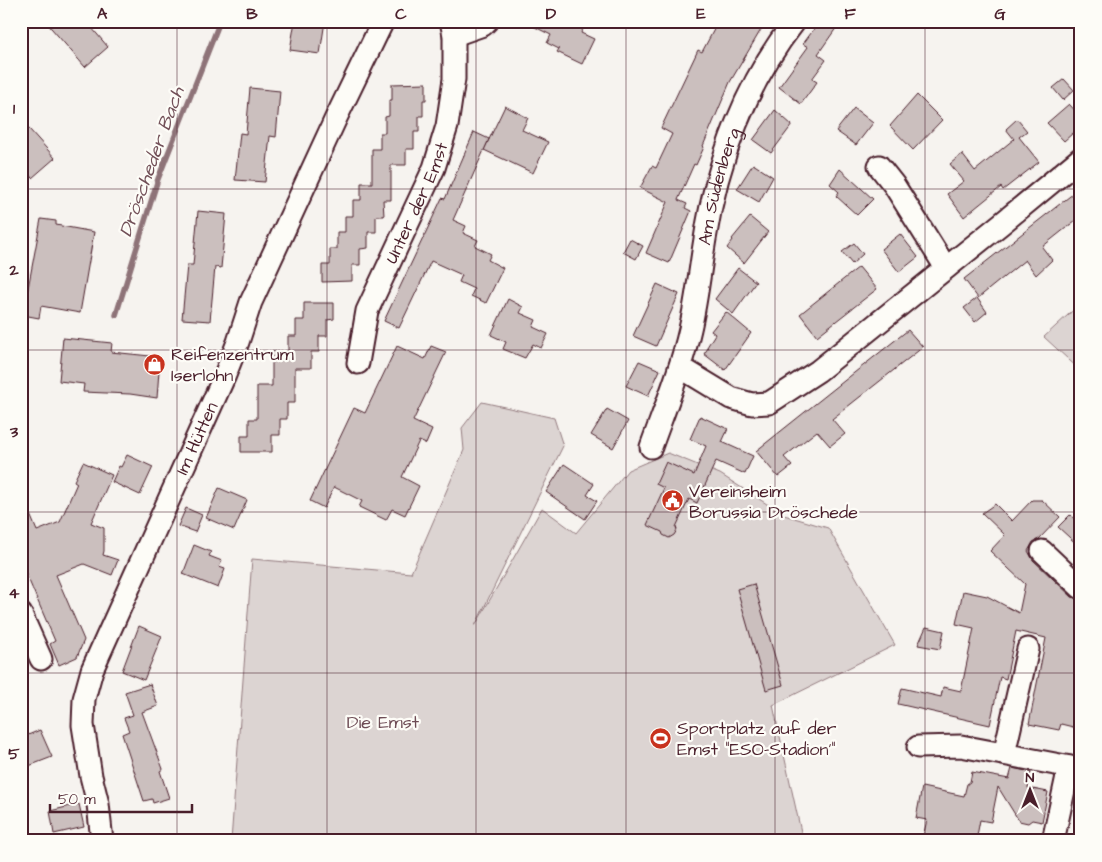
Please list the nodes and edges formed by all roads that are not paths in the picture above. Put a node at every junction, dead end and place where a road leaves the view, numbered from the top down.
1 (383, 21) edge
2 (487, 21) edge
3 (795, 21) edge
4 (453, 28) edge
5 (1081, 158) edge
6 (879, 166) dead end
7 (946, 268) junction
8 (358, 363) dead end
9 (680, 367) junction
10 (651, 447) dead end
11 (1042, 551) dead end
12 (1081, 588) edge
13 (21, 614) edge
14 (1028, 649) dead end
15 (41, 659) dead end
16 (918, 747) dead end
17 (1004, 754) junction
18 (1075, 768) edge
19 (102, 841) edge
20 (1053, 841) edge

1 - 19 street, Im Hütten
2 - 4 street, Unter der Emst
3 - 9 street, Am Südenberg
4 - 8 street, Unter der Emst
5 - 7 street
6 - 7 street
7 - 9 street
9 - 10 street, Am Südenberg
11 - 12 street
13 - 15 street
14 - 17 street
16 - 17 street
17 - 18 street
18 - 20 street

